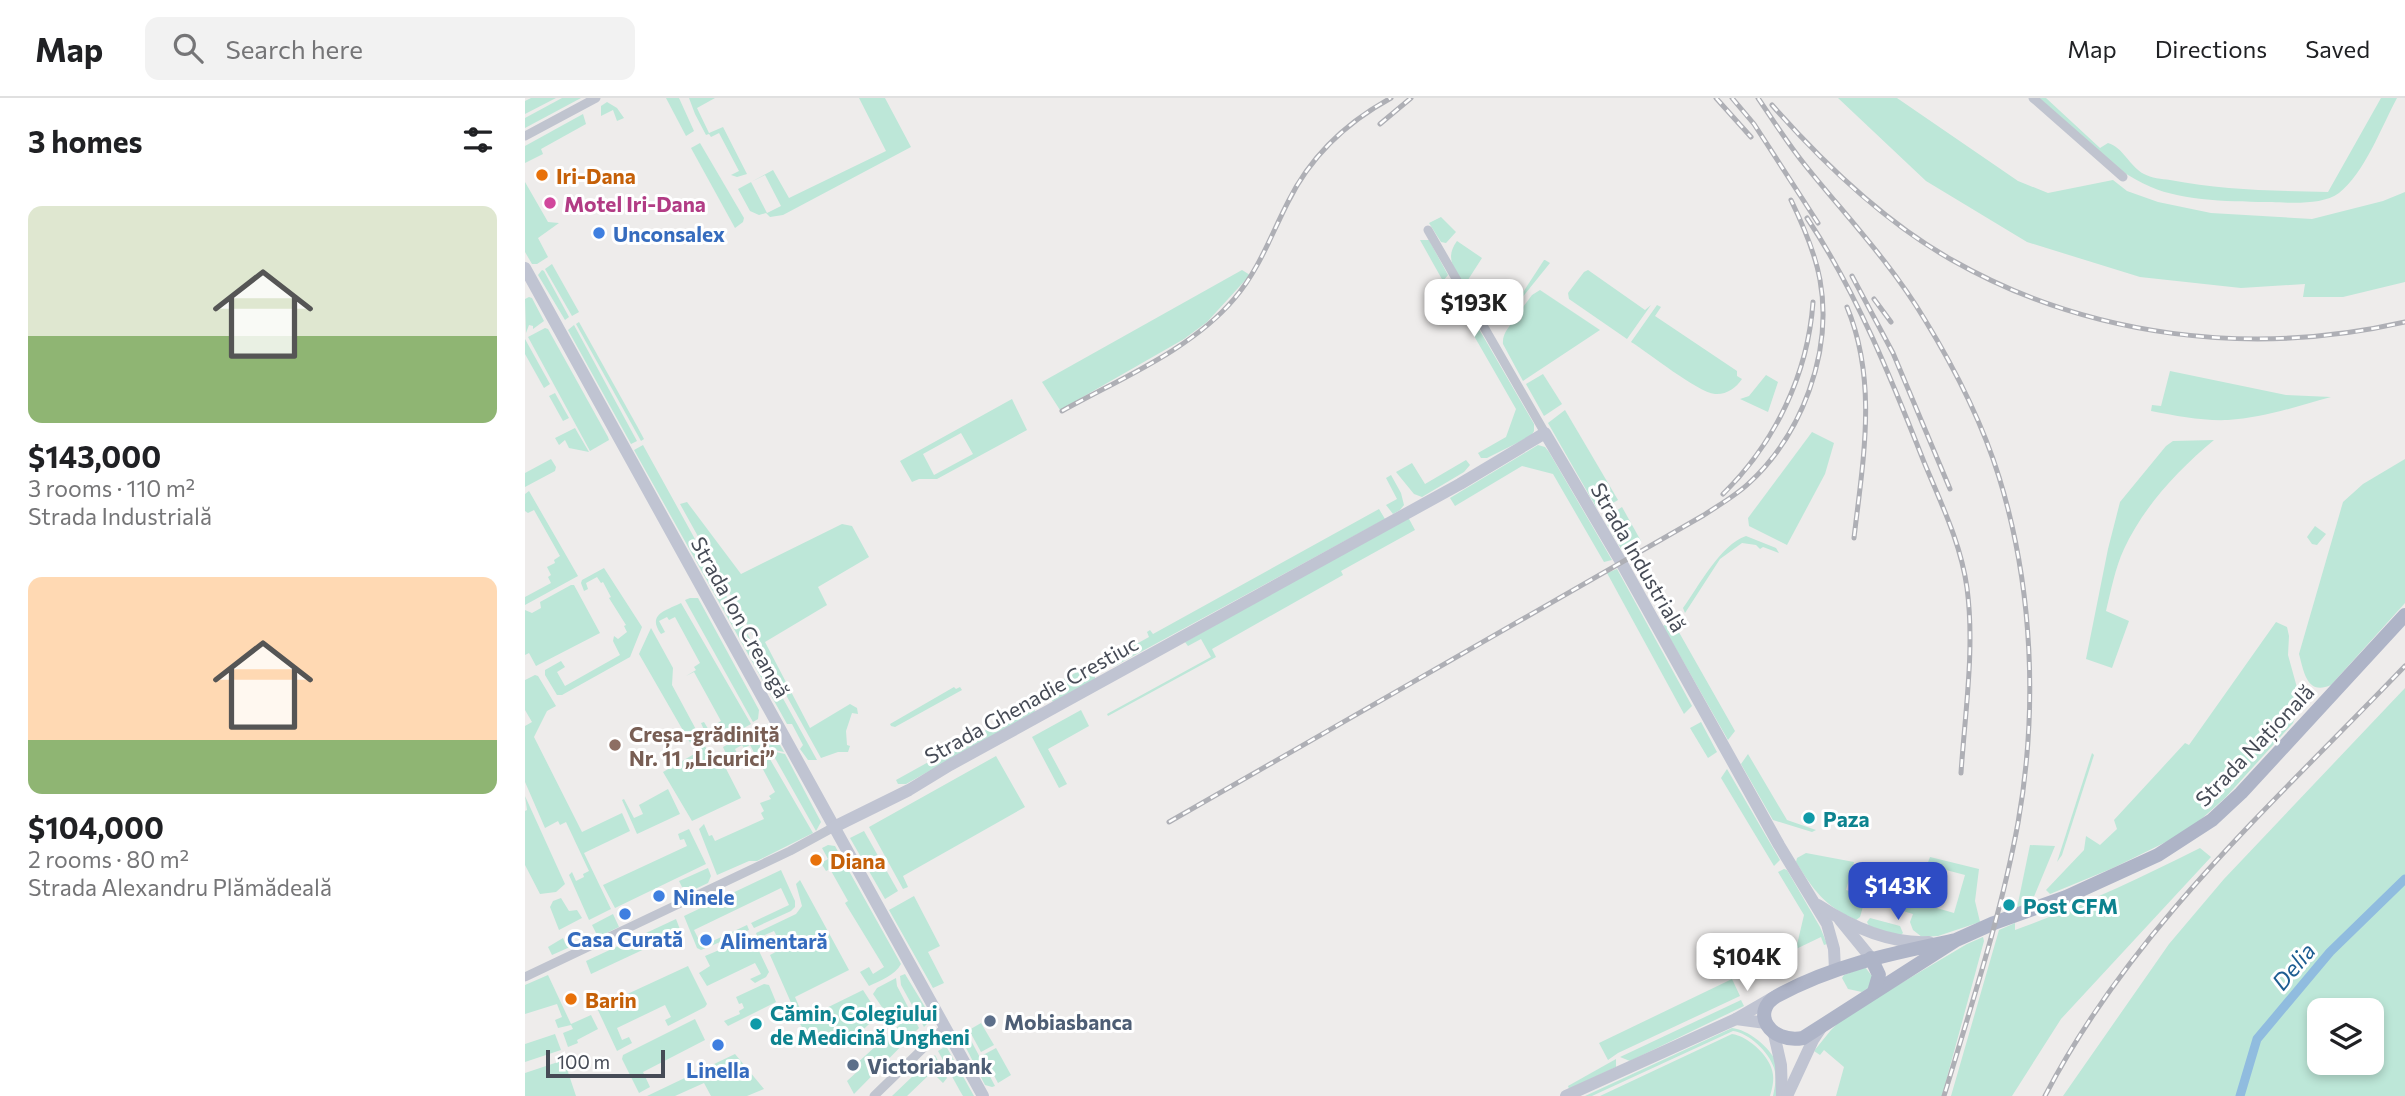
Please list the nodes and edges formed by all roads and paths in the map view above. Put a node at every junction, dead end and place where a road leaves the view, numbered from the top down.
1 (596, 98) edge
2 (2033, 98) edge
3 (525, 136) edge
4 (2123, 177) dead end
5 (1428, 230) dead end
6 (525, 268) edge
7 (1545, 433) junction
8 (2405, 615) edge
9 (834, 827) junction
10 (1815, 902) junction
11 (1838, 918) junction
12 (1956, 940) junction
13 (1871, 958) junction
14 (1835, 970) junction
15 (525, 977) edge
16 (1874, 992) junction
17 (1774, 997) junction
18 (1736, 1019) junction
19 (1823, 1025) junction
20 (945, 1027) junction
21 (1770, 1029) junction
22 (874, 1096) edge
23 (983, 1096) edge
24 (1566, 1096) edge
25 (1784, 1096) edge

1 - 3 street
2 - 4 street
5 - 7 street, Strada Industrială
6 - 9 street, Strada Ion Creangă
7 - 9 street, Strada Ghenadie Crestiuc
7 - 10 street, Strada Industrială
8 - 12 main road, Strada Națională
9 - 15 street, Strada Ghenadie Crestiuc
9 - 20 street, Strada Ion Creangă
10 - 11 street, Strada Industrială
10 - 14 street, Strada Industrială
11 - 12 street, Strada Industrială
11 - 13 street, Strada Industrială
12 - 13 main road, Strada Națională
12 - 16 main road, Strada Națională
13 - 14 main road, Strada Națională
13 - 16 main road
14 - 17 main road, Strada Națională
16 - 19 main road, Strada Națională
17 - 18 street
17 - 21 main road, Strada Națională
18 - 21 street
18 - 24 street
19 - 21 main road, Strada Națională
19 - 25 street, Strada Națională
20 - 22 street
20 - 23 street, Strada Ion Creangă
21 - 25 street, Strada Națională

